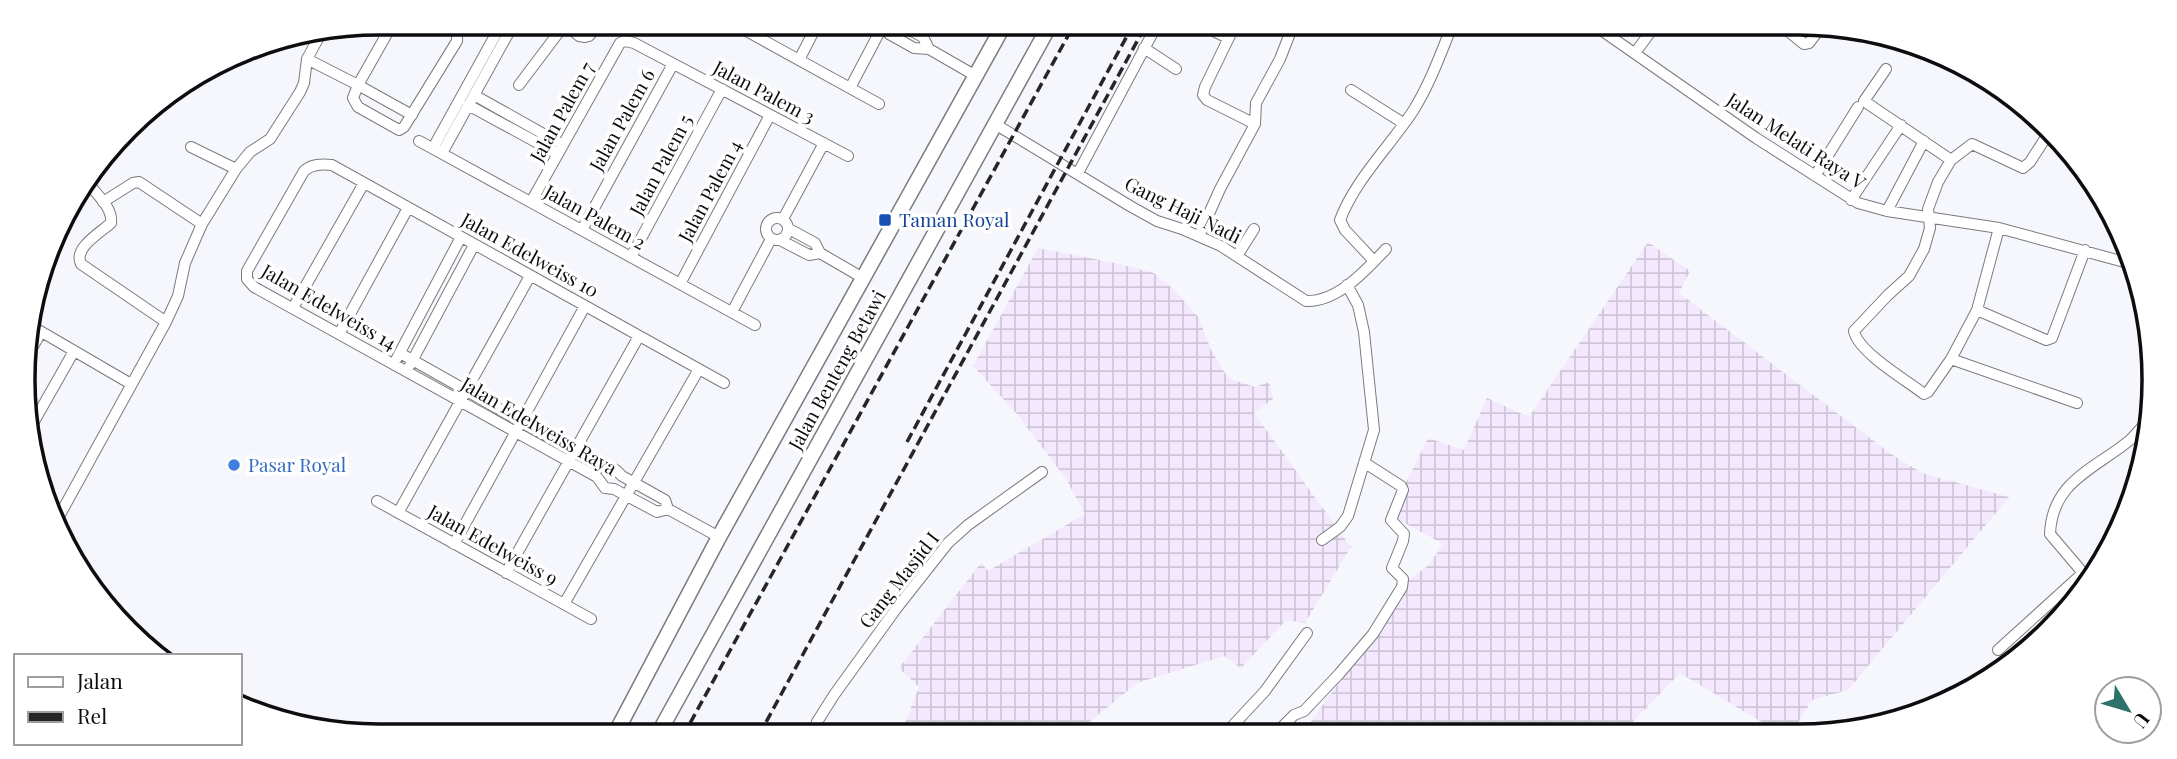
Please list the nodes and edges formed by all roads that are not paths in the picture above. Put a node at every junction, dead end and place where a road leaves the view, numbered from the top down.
1 (386, 35) edge
2 (457, 35) edge
3 (496, 35) edge
4 (507, 35) edge
5 (556, 35) edge
6 (757, 35) edge
7 (812, 35) edge
8 (883, 35) edge
9 (888, 35) edge
10 (919, 35) edge
11 (999, 35) edge
12 (1044, 35) edge
13 (1151, 35) edge
14 (1222, 35) edge
15 (1230, 35) edge
16 (1289, 35) edge
17 (1448, 35) edge
18 (1609, 35) edge
19 (1648, 35) edge
20 (1793, 35) edge
21 (1815, 36) edge
22 (1228, 38) junction
23 (316, 41) edge
24 (625, 41) joint
25 (1144, 48) junction
26 (929, 49) junction
27 (1635, 53) junction
28 (307, 60) junction
29 (799, 60) junction
30 (673, 64) junction
31 (1177, 69) dead end
32 (1886, 69) dead end
33 (976, 76) junction
34 (358, 85) junction
35 (519, 85) dead end
36 (850, 88) junction
37 (722, 89) junction
38 (1351, 90) dead end
39 (471, 100) junction
40 (879, 104) dead end
41 (1858, 107) dead end
42 (412, 115) junction
43 (770, 115) junction
44 (1404, 123) junction
45 (995, 124) junction
46 (1255, 124) junction
47 (1900, 125) junction
48 (2044, 139) edge
49 (419, 141) dead end
50 (1924, 141) junction
51 (824, 143) junction
52 (191, 147) dead end
53 (561, 150) junction
54 (437, 151) junction
55 (848, 156) dead end
56 (1951, 160) junction
57 (236, 169) junction
58 (1078, 173) junction
59 (1815, 176) junction
60 (364, 183) junction
61 (93, 189) edge
62 (1851, 200) junction
63 (103, 202) junction
64 (531, 202) junction
65 (408, 208) junction
66 (1887, 211) junction
67 (1929, 217) junction
68 (202, 224) junction
69 (786, 224) junction
70 (1999, 228) junction
71 (1254, 229) dead end
72 (582, 230) junction
73 (1199, 236) junction
74 (461, 237) junction
75 (776, 240) junction
76 (474, 245) junction
77 (1385, 249) dead end
78 (2085, 250) junction
79 (820, 253) junction
80 (1237, 256) junction
81 (631, 257) junction
82 (1374, 261) junction
83 (2121, 261) edge
84 (530, 276) junction
85 (863, 278) junction
86 (247, 279) joint
87 (680, 284) junction
88 (1347, 285) junction
89 (585, 306) junction
90 (293, 308) junction
91 (1977, 310) junction
92 (732, 312) junction
93 (166, 322) junction
94 (755, 325) dead end
95 (41, 332) joint
96 (339, 334) junction
97 (639, 336) junction
98 (38, 338) edge
99 (74, 351) junction
100 (400, 353) junction
101 (1951, 359) junction
102 (413, 360) junction
103 (394, 365) junction
104 (699, 369) junction
105 (406, 372) junction
106 (724, 383) dead end
107 (131, 384) junction
108 (467, 389) junction
109 (460, 401) junction
110 (2077, 403) dead end
111 (37, 416) edge
112 (522, 420) junction
113 (516, 432) junction
114 (2138, 432) edge
115 (574, 450) junction
116 (568, 461) junction
117 (1365, 463) junction
118 (1042, 472) dead end
119 (633, 483) junction
120 (626, 496) junction
121 (377, 501) dead end
122 (668, 509) junction
123 (61, 512) edge
124 (398, 513) junction
125 (719, 537) junction
126 (1322, 540) dead end
127 (454, 544) junction
128 (2083, 572) edge
129 (506, 573) junction
130 (2072, 588) edge
131 (564, 604) junction
132 (591, 619) dead end
133 (1307, 633) dead end
134 (1998, 650) dead end
135 (620, 724) edge
136 (663, 724) edge
137 (816, 724) edge
138 (1234, 724) edge
139 (1285, 724) edge

1 - 34 street
2 - 42 street
3 - 54 street
4 - 39 street
5 - 35 street
6 - 29 street
7 - 29 street
8 - 36 street
9 - 26 street
10 - 26 street
11 - 33 main road, Jalan Benteng Betawi
12 - 45 main road, Jalan Benteng Betawi
13 - 25 street
14 - 22 street
15 - 22 street
16 - 46 street
17 - 44 street
18 - 27 street, Jalan Melati Raya V
19 - 27 street
20 - 21 street
22 - 46 street
23 - 28 street
24 - 30 street, Jalan Palem 3
24 - 53 street, Jalan Palem 7
25 - 31 street
25 - 58 street
26 - 33 street
27 - 59 street, Jalan Melati Raya V
28 - 34 street
28 - 57 street
29 - 36 street
30 - 37 street, Jalan Palem 3
30 - 72 street, Jalan Palem 6
32 - 47 street
33 - 85 main road, Jalan Benteng Betawi
34 - 42 street
34 - 42 street
36 - 40 street
37 - 43 street, Jalan Palem 3
37 - 81 street, Jalan Palem 5
38 - 44 street
39 - 53 street
39 - 54 street
41 - 59 street
43 - 51 street, Jalan Palem 3
43 - 87 street, Jalan Palem 4
44 - 82 street
45 - 58 street, Gang Haji Nadi
45 - 136 main road, Jalan Benteng Betawi
46 - 73 street
47 - 50 street
47 - 62 street
48 - 56 street
49 - 54 street, Jalan Palem 2
50 - 56 street
50 - 66 street
51 - 55 street, Jalan Palem 3
51 - 69 street
52 - 57 street
53 - 64 street, Jalan Palem 7
54 - 64 street, Jalan Palem 2
56 - 67 street
57 - 68 street
58 - 73 street, Gang Haji Nadi
59 - 62 street, Jalan Melati Raya V
60 - 65 street, Jalan Edelweiss 10
60 - 86 street, Jalan Edelweiss 10
60 - 90 street
61 - 63 street
62 - 66 street, Jalan Melati Raya V
63 - 68 street
63 - 93 street
64 - 72 street, Jalan Palem 2
65 - 74 street, Jalan Edelweiss 10
65 - 96 street
66 - 67 street, Jalan Melati Raya V
67 - 70 street, Jalan Melati Raya V
67 - 101 street
68 - 93 street
69 - 75 street
69 - 75 street
69 - 79 street
70 - 78 street, Jalan Melati Raya V
70 - 91 street
71 - 80 street
72 - 81 street, Jalan Palem 2
73 - 80 street, Gang Haji Nadi
74 - 76 street, Jalan Edelweiss 10
74 - 100 street
75 - 79 street
75 - 92 street
76 - 84 street, Jalan Edelweiss 10
76 - 102 street
77 - 82 street, Gang Haji Nadi
78 - 83 street, Jalan Melati Raya V
78 - 91 street
79 - 85 street
80 - 88 street, Gang Haji Nadi
81 - 87 street, Jalan Palem 2
82 - 88 street, Gang Haji Nadi
84 - 89 street, Jalan Edelweiss 10
84 - 108 street
85 - 125 main road, Jalan Benteng Betawi
86 - 90 street, Jalan Edelweiss 14
87 - 92 street, Jalan Palem 2
88 - 117 street
89 - 97 street, Jalan Edelweiss 10
89 - 112 street
90 - 96 street, Jalan Edelweiss 14
91 - 101 street
92 - 94 street, Jalan Palem 2
93 - 107 street
95 - 98 street
95 - 99 street
96 - 103 street, Jalan Edelweiss 14
97 - 104 street, Jalan Edelweiss 10
97 - 115 street
99 - 107 street
99 - 111 street
100 - 102 street, Jalan Edelweiss Raya
100 - 103 street
101 - 110 street
102 - 105 street
102 - 108 street, Jalan Edelweiss Raya
103 - 105 street, Jalan Edelweiss Raya
104 - 106 street, Jalan Edelweiss 10
104 - 119 street
105 - 109 street, Jalan Edelweiss Raya
107 - 123 street
108 - 109 street
108 - 112 street, Jalan Edelweiss Raya
109 - 113 street, Jalan Edelweiss Raya
109 - 124 street
112 - 113 street
112 - 115 street, Jalan Edelweiss Raya
113 - 116 street, Jalan Edelweiss Raya
113 - 127 street
114 - 128 street
115 - 116 street
115 - 119 street, Jalan Edelweiss Raya
116 - 120 street, Jalan Edelweiss Raya
116 - 129 street
117 - 126 street
117 - 139 street
118 - 137 street, Gang Masjid I
119 - 120 street
119 - 122 street, Jalan Edelweiss Raya
120 - 122 street, Jalan Edelweiss Raya
120 - 131 street
121 - 124 street, Jalan Edelweiss 9
122 - 125 street, Jalan Edelweiss Raya
124 - 127 street, Jalan Edelweiss 9
125 - 135 main road, Jalan Benteng Betawi
127 - 129 street, Jalan Edelweiss 9
129 - 131 street, Jalan Edelweiss 9
130 - 134 street
131 - 132 street, Jalan Edelweiss 9
133 - 138 street

